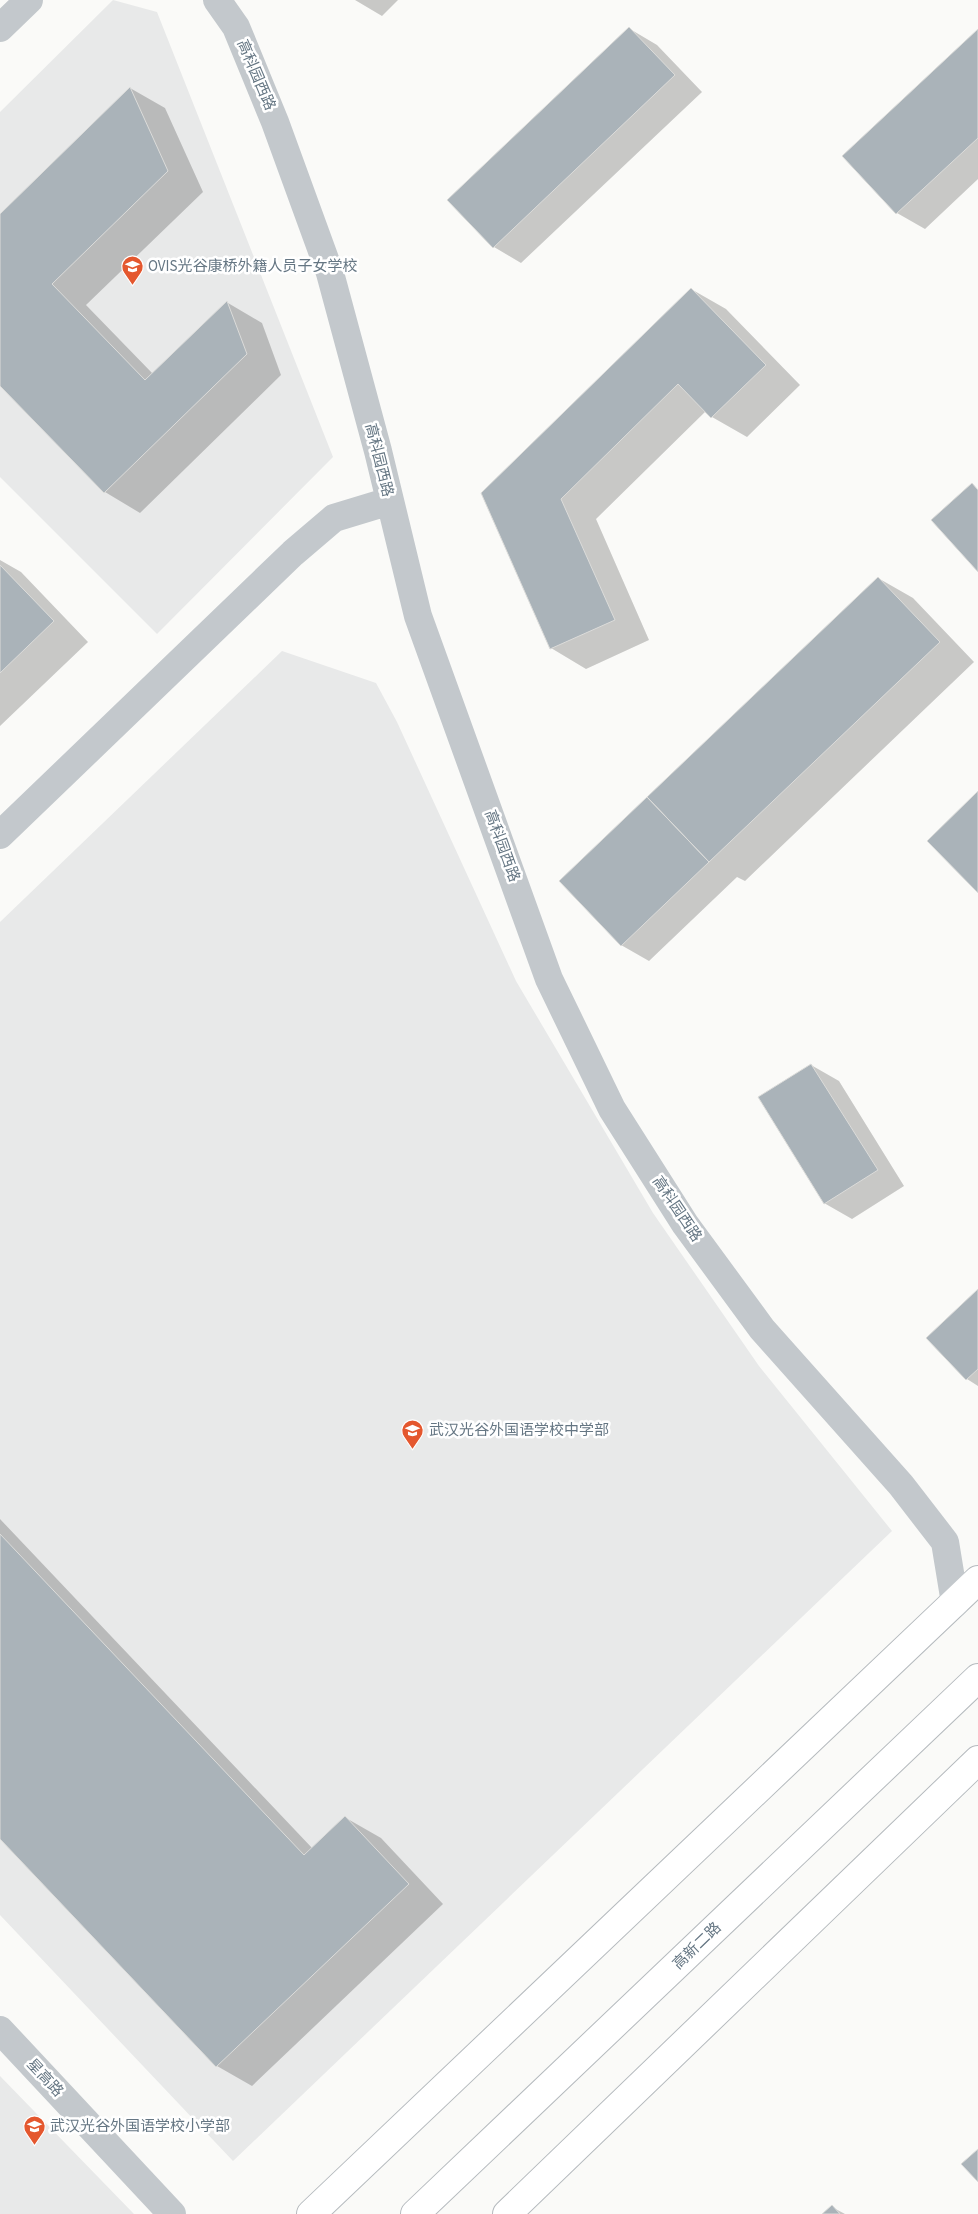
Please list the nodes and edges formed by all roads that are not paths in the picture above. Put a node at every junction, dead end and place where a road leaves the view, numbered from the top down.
1 (29, 0) edge
2 (217, 0) edge
3 (0, 28) edge
4 (390, 501) junction
5 (0, 835) edge
6 (978, 1580) edge
7 (954, 1603) junction
8 (978, 1678) edge
9 (978, 1760) edge
10 (0, 2030) edge
11 (172, 2214) edge
12 (311, 2214) edge
13 (415, 2214) edge
14 (507, 2214) edge

1 - 3 street
2 - 4 street, 高科园西路
4 - 5 street
4 - 7 street, 高科园西路
6 - 7 main road
7 - 12 main road
8 - 13 main road, 高新二路
9 - 14 main road
10 - 11 street, 星高路

